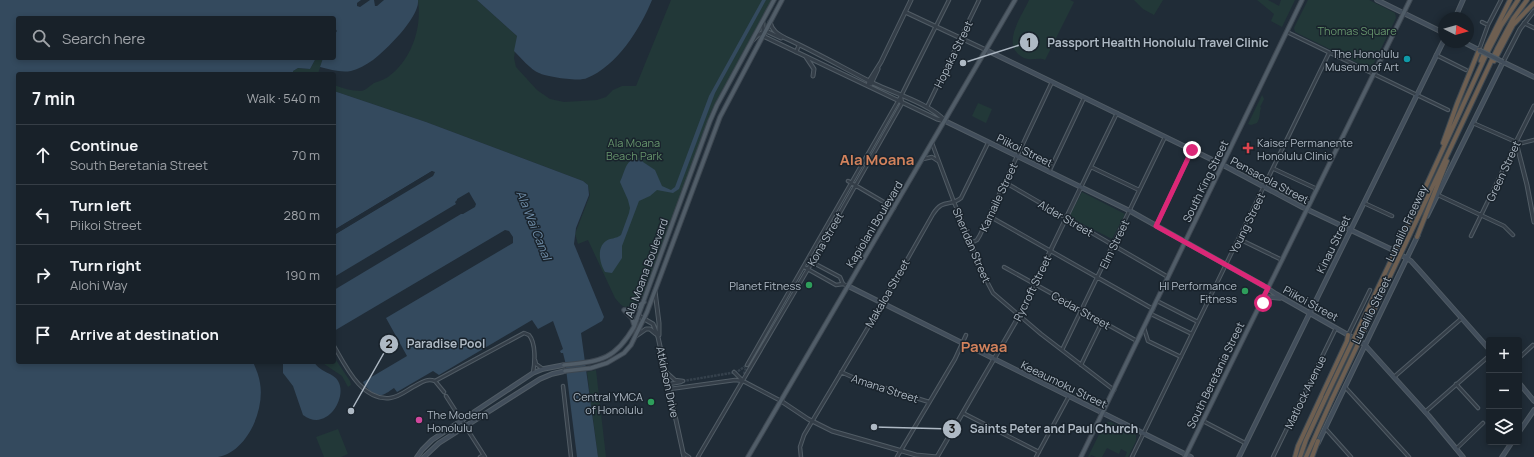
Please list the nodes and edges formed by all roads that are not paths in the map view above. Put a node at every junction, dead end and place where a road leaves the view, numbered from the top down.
1 (774, 0) edge
2 (782, 0) edge
3 (911, 0) edge
4 (949, 0) edge
5 (979, 0) edge
6 (1015, 0) edge
7 (1302, 0) edge
8 (1377, 0) edge
9 (1410, 0) edge
10 (1463, 0) edge
11 (1501, 0) edge
12 (1510, 0) edge
13 (1518, 0) edge
14 (1526, 0) edge
15 (1534, 3) edge
16 (1534, 11) edge
17 (906, 12) junction
18 (1458, 12) edge
19 (1403, 13) junction
20 (763, 22) junction
21 (770, 22) junction
22 (1482, 22) dead end
23 (1523, 22) junction
24 (1488, 25) junction
25 (936, 27) junction
26 (1534, 28) edge
27 (1438, 30) edge
28 (1287, 32) junction
29 (764, 33) junction
30 (785, 38) junction
31 (960, 38) junction
32 (752, 42) junction
33 (799, 45) junction
34 (1440, 48) edge
35 (1474, 48) edge
36 (986, 50) junction
37 (1479, 50) junction
38 (796, 52) junction
39 (1329, 53) junction
40 (1436, 55) junction
41 (805, 56) junction
42 (881, 62) junction
43 (1503, 62) junction
44 (1466, 70) dead end
45 (1373, 74) junction
46 (813, 76) dead end
47 (1534, 77) edge
48 (869, 81) junction
49 (1053, 82) junction
50 (873, 83) junction
51 (1473, 84) junction
52 (868, 86) junction
53 (1416, 95) junction
54 (901, 96) junction
55 (1085, 97) junction
56 (898, 101) junction
57 (1472, 102) junction
58 (902, 103) junction
59 (1534, 106) edge
60 (926, 108) junction
61 (1448, 110) dead end
62 (1117, 113) junction
63 (1465, 118) junction
64 (945, 121) junction
65 (1472, 122) junction
66 (1165, 137) junction
67 (1534, 140) edge
68 (1516, 142) junction
69 (932, 143) junction
70 (988, 143) junction
71 (1192, 150) junction
72 (1441, 154) junction
73 (1017, 156) junction
74 (923, 159) junction
75 (939, 163) junction
76 (1223, 165) junction
77 (1091, 167) junction
78 (1274, 169) junction
79 (1049, 172) junction
80 (848, 181) dead end
81 (1006, 183) junction
82 (852, 184) junction
83 (856, 186) junction
84 (1082, 187) junction
85 (1264, 188) junction
86 (1316, 189) junction
87 (1139, 190) junction
88 (1438, 195) junction
89 (954, 202) junction
90 (1364, 202) junction
91 (894, 208) junction
92 (1307, 209) junction
93 (1130, 211) junction
94 (989, 216) junction
95 (1392, 216) dead end
96 (1482, 216) junction
97 (1066, 218) junction
98 (1534, 221) edge
99 (1156, 226) junction
100 (1350, 230) junction
101 (1513, 235) dead end
102 (1471, 236) dead end
103 (1417, 237) junction
104 (1239, 239) junction
105 (1185, 242) junction
106 (971, 243) junction
107 (1113, 245) junction
108 (1051, 250) junction
109 (1406, 258) junction
110 (808, 260) junction
111 (1282, 260) junction
112 (812, 262) junction
113 (1226, 265) junction
114 (804, 267) junction
115 (1004, 267) dead end
116 (808, 269) junction
117 (1098, 277) junction
118 (1169, 277) junction
119 (843, 284) junction
120 (1035, 284) junction
121 (848, 286) junction
122 (1268, 288) junction
123 (1370, 290) dead end
124 (655, 291) junction
125 (1283, 298) junction
126 (1157, 301) junction
127 (644, 302) junction
128 (882, 304) junction
129 (1259, 306) junction
130 (1153, 309) junction
131 (1082, 311) junction
132 (1309, 313) junction
133 (1151, 314) junction
134 (639, 316) junction
135 (1019, 316) junction
136 (1462, 318) junction
137 (644, 319) junction
138 (1102, 322) junction
139 (1198, 322) junction
140 (634, 327) junction
141 (1144, 328) junction
142 (1336, 328) junction
143 (1372, 328) junction
144 (1192, 334) junction
145 (966, 335) dead end
146 (1348, 335) junction
147 (636, 336) junction
148 (658, 337) junction
149 (1137, 341) junction
150 (962, 343) junction
151 (1364, 344) junction
152 (1533, 345) edge
153 (1486, 346) edge
154 (336, 349) edge
155 (1062, 350) junction
156 (1522, 355) edge
157 (534, 356) junction
158 (1181, 357) junction
159 (1486, 359) edge
160 (994, 360) junction
161 (747, 365) tunnel mouth
162 (1081, 365) junction
163 (543, 369) junction
164 (666, 372) junction
165 (734, 372) dead end
166 (841, 372) junction
167 (532, 373) junction
168 (744, 374) tunnel mouth
169 (1394, 376) junction
170 (435, 381) junction
171 (743, 381) junction
172 (669, 384) junction
173 (1456, 384) junction
174 (563, 386) dead end
175 (1345, 386) junction
176 (1522, 387) edge
177 (670, 389) junction
178 (1114, 390) junction
179 (444, 392) dead end
180 (446, 396) dead end
181 (1069, 396) junction
182 (781, 401) junction
183 (1534, 401) edge
184 (929, 402) junction
185 (1478, 408) dead end
186 (1534, 410) edge
187 (1426, 412) junction
188 (963, 413) junction
189 (1103, 413) junction
190 (461, 421) junction
191 (812, 421) junction
192 (1202, 421) junction
193 (1483, 423) dead end
194 (465, 427) junction
195 (1325, 428) junction
196 (1522, 428) edge
197 (1144, 434) junction
198 (1318, 441) joint
199 (1245, 443) junction
200 (1510, 445) edge
201 (1456, 449) junction
202 (900, 451) junction
203 (1039, 452) junction
204 (683, 455) edge
205 (484, 456) edge
206 (1185, 456) edge
207 (416, 457) edge
208 (424, 457) edge
209 (480, 457) edge
210 (571, 457) edge
211 (689, 457) edge
212 (698, 457) edge
213 (748, 457) edge
214 (801, 457) edge
215 (897, 457) edge
216 (937, 457) edge
217 (1036, 457) edge
218 (1081, 457) edge
219 (1132, 457) edge
220 (1191, 457) edge
221 (1239, 457) edge
222 (1273, 457) edge
223 (1295, 457) edge
224 (1300, 457) edge
225 (1306, 457) edge
226 (1313, 457) edge
227 (1351, 457) edge
228 (1409, 457) edge
229 (1463, 457) edge
230 (1502, 457) edge

1 - 20 main road, Ala Moana Boulevard
2 - 21 main road, Ala Moana Boulevard
3 - 17 street
4 - 25 street, Kona Street
5 - 31 street, Hopaka Street
6 - 36 main road, Kapiolani Boulevard
7 - 28 main road, South King Street
8 - 19 main road
9 - 19 main road, South Beretania Street
10 - 18 main road
11 - 24 street
12 - 51 highway
13 - 51 highway, Lunalilo Freeway
14 - 57 highway, Lunalilo Freeway
15 - 57 highway
16 - 23 street, Lunalilo Street
17 - 25 street, Pensacola Street
17 - 42 street
19 - 27 main road
19 - 45 main road, South Beretania Street
20 - 29 street
20 - 32 main road, Ala Moana Boulevard
21 - 29 main road, Ala Moana Boulevard
21 - 30 street, Piikoi Street
22 - 24 street
23 - 26 street
23 - 43 street, Lunalilo Street
24 - 37 street
25 - 31 street, Pensacola Street
25 - 54 street, Kona Street
28 - 39 street
28 - 76 main road, South King Street
29 - 30 street, Piikoi Street
29 - 32 street
29 - 38 street, Piikoi Street
29 - 124 main road, Ala Moana Boulevard
30 - 33 street, Piikoi Street
31 - 36 street, Pensacola Street
31 - 60 street, Hopaka Street
32 - 127 main road, Ala Moana Boulevard
33 - 38 street
33 - 48 street, Piikoi Street
34 - 40 main road, Kinau Street
35 - 37 main road
36 - 49 main road, Pensacola Street
36 - 64 main road, Kapiolani Boulevard
37 - 43 main road, bridge
37 - 72 highway
38 - 41 street, Piikoi Street
39 - 45 street
39 - 78 street, Young Street
40 - 44 street
40 - 53 main road, Kinau Street
41 - 46 street
41 - 52 street, Piikoi Street
42 - 48 street
42 - 50 street
43 - 47 main road
43 - 65 main road, Lunalilo Street
45 - 53 street
45 - 86 main road, South Beretania Street
48 - 50 street, Piikoi Street
48 - 52 street
49 - 55 main road, Pensacola Street
49 - 73 street, Kamaile Street
50 - 52 street
50 - 54 street, Piikoi Street
51 - 72 highway, Lunalilo Freeway
52 - 56 street, Piikoi Street
53 - 61 street
53 - 90 main road, Kinau Street
54 - 56 street, Kona Street
54 - 58 street
54 - 60 street, Piikoi Street
55 - 62 main road, Pensacola Street
55 - 79 street
56 - 58 street, Piikoi Street
56 - 82 street, Kona Street
57 - 63 highway, Lunalilo Freeway
58 - 64 street, Piikoi Street
58 - 83 street, Kona Street
59 - 68 street, Green Street
60 - 64 street, Piikoi Street
62 - 66 main road, Pensacola Street
62 - 77 street, Rycroft Street
63 - 103 highway
63 - 225 highway, Lunalilo Freeway, bridge
64 - 69 main road, Kapiolani Boulevard
64 - 70 main road, Piikoi Street
65 - 68 street
65 - 88 main road, Lunalilo Street
66 - 71 main road, Pensacola Street
66 - 87 street, Elm Street
67 - 68 street
68 - 96 street, Green Street
68 - 98 street
69 - 74 main road, Kapiolani Boulevard
69 - 75 street, Sheridan Street
70 - 73 main road, Piikoi Street
70 - 89 street, Makaloa Street
71 - 76 main road, Pensacola Street
71 - 99 street
72 - 224 highway, Lunalilo Freeway, bridge
73 - 79 main road, Piikoi Street
73 - 81 street, Kamaile Street
74 - 75 street
74 - 91 main road, Kapiolani Boulevard
75 - 89 street, Sheridan Street
76 - 85 main road, Pensacola Street
76 - 105 main road, South King Street
77 - 84 street, Rycroft Street
77 - 87 street
78 - 85 street, Young Street
78 - 86 street
79 - 84 main road, Piikoi Street
80 - 82 street
81 - 94 street, Kamaile Street
81 - 97 street, Alder Street
82 - 83 street
82 - 110 street, Kona Street
83 - 91 street
83 - 112 street, Kona Street
84 - 93 main road, Piikoi Street
84 - 97 street, Rycroft Street
85 - 92 main road, Pensacola Street
85 - 104 street, Young Street
86 - 92 main road, South Beretania Street
87 - 93 street, Elm Street
88 - 96 street
88 - 103 main road, Lunalilo Street
89 - 106 street, Sheridan Street
89 - 128 street, Makaloa Street
90 - 95 street
90 - 100 main road, Kinau Street
91 - 121 main road, Kapiolani Boulevard
92 - 100 main road, Pensacola Street
92 - 111 main road, South Beretania Street
93 - 99 main road, Piikoi Street
93 - 107 street, Elm Street
94 - 106 street, Kamaile Street
94 - 108 street
96 - 101 street
96 - 102 street, Green Street
97 - 107 street, Alder Street
97 - 108 street, Rycroft Street
99 - 105 main road, Piikoi Street
100 - 109 main road, Pensacola Street
100 - 132 main road, Kinau Street
103 - 109 main road, Lunalilo Street
104 - 111 street
104 - 113 street, Young Street
105 - 113 main road, Piikoi Street
105 - 118 main road, South King Street
106 - 135 street, Sheridan Street
107 - 117 street, Elm Street
107 - 118 street, Alder Street
108 - 117 street
108 - 120 street, Rycroft Street
109 - 136 main road, Pensacola Street
109 - 143 main road, Lunalilo Street
110 - 112 street, Keeaumoku Street
110 - 114 street, Kona Street
111 - 122 main road, South Beretania Street
112 - 116 street, Kona Street
112 - 119 street, Keeaumoku Street
113 - 122 main road, Piikoi Street
113 - 139 street, Young Street
114 - 116 street, Keeaumoku Street
114 - 161 street, Kona Street
115 - 120 street, Cedar Street
116 - 119 street, Keeaumoku Street
116 - 171 street, Kona Street
117 - 130 street
117 - 131 street, Elm Street
118 - 126 main road, South King Street
119 - 121 street, Keeaumoku Street
120 - 131 street, Cedar Street
120 - 135 street, Rycroft Street
121 - 128 main road, Keeaumoku Street
121 - 182 main road, Kapiolani Boulevard
122 - 125 main road, Piikoi Street
122 - 129 main road, South Beretania Street
123 - 146 street
124 - 137 main road, Ala Moana Boulevard
124 - 148 street
125 - 129 main road
125 - 132 main road, Piikoi Street
126 - 130 main road, South King Street
126 - 139 street
127 - 134 main road, Ala Moana Boulevard
127 - 140 main road
128 - 150 main road, Keeaumoku Street
128 - 166 street, Makaloa Street
129 - 192 main road, South Beretania Street
130 - 133 main road, South King Street
131 - 138 street, Cedar Street
131 - 155 street, Elm Street
132 - 142 main road, Piikoi Street
132 - 199 main road, Kinau Street
133 - 141 main road, South King Street
133 - 144 street
134 - 137 street, Atkinson Drive
134 - 140 main road, Ala Moana Boulevard
135 - 155 street, Sheridan Street
135 - 160 street, Rycroft Street
136 - 153 main road, Pensacola Street
136 - 169 street
137 - 147 main road, Ala Moana Boulevard
137 - 148 street, Atkinson Drive
138 - 149 street, Cedar Street
138 - 162 street
139 - 144 street, Young Street
140 - 163 main road, Ala Moana Boulevard
141 - 149 main road, South King Street
141 - 158 street
142 - 146 main road, Piikoi Street
142 - 222 street, Matlock Avenue
143 - 146 main road
143 - 151 main road, Lunalilo Street
144 - 158 street, Young Street
145 - 150 street
146 - 151 main road, Piikoi Street
146 - 223 highway
147 - 148 street
147 - 194 main road, Ala Moana Boulevard
148 - 164 street, Atkinson Drive
149 - 178 main road, South King Street
150 - 160 main road, Keeaumoku Street
150 - 184 street
151 - 169 main road, Piikoi Street
151 - 175 main road, Lunalilo Street
152 - 156 street
154 - 170 street
155 - 162 street, Sheridan Street
157 - 163 street
157 - 167 street
157 - 170 street
158 - 197 street, Young Street
159 - 173 street
160 - 181 main road, Keeaumoku Street
160 - 188 street, Rycroft Street
162 - 178 street, Sheridan Street
163 - 167 main road, Ala Moana Boulevard
164 - 172 street, Atkinson Drive
164 - 172 street
165 - 171 street
166 - 184 street, Amana Street
166 - 191 street, Makaloa Street
167 - 190 main road, Ala Moana Boulevard
168 - 171 street, Kona Street
169 - 187 main road, Piikoi Street
170 - 179 street
171 - 177 street
171 - 182 street
171 - 212 street, Kona Street
172 - 177 street, Atkinson Drive
173 - 185 street
173 - 187 street
174 - 210 street
175 - 195 main road, Lunalilo Street
175 - 228 street
176 - 183 main road
177 - 204 street, Atkinson Drive
178 - 189 main road, South King Street
180 - 190 street
181 - 189 main road, Keeaumoku Street
181 - 203 street
182 - 191 street
182 - 213 main road, Kapiolani Boulevard
184 - 202 street
186 - 196 main road
187 - 201 main road, Piikoi Street
188 - 203 street
188 - 216 street, Rycroft Street
189 - 197 main road, Keeaumoku Street
189 - 218 main road, South King Street
190 - 194 street
190 - 207 main road, Ala Moana Boulevard
191 - 202 street
191 - 214 street, Makaloa Street
192 - 199 street
192 - 206 main road, South Beretania Street
193 - 201 street
194 - 205 street
194 - 208 main road, Ala Moana Boulevard
195 - 198 main road, Lunalilo Street
195 - 227 street
197 - 206 main road, Keeaumoku Street
197 - 219 street, Young Street
198 - 226 highway
199 - 221 main road, Kinau Street
200 - 230 main road
201 - 229 main road, Piikoi Street
202 - 215 street
202 - 216 street
203 - 217 street
204 - 211 street
205 - 209 street
206 - 220 main road, Keeaumoku Street

